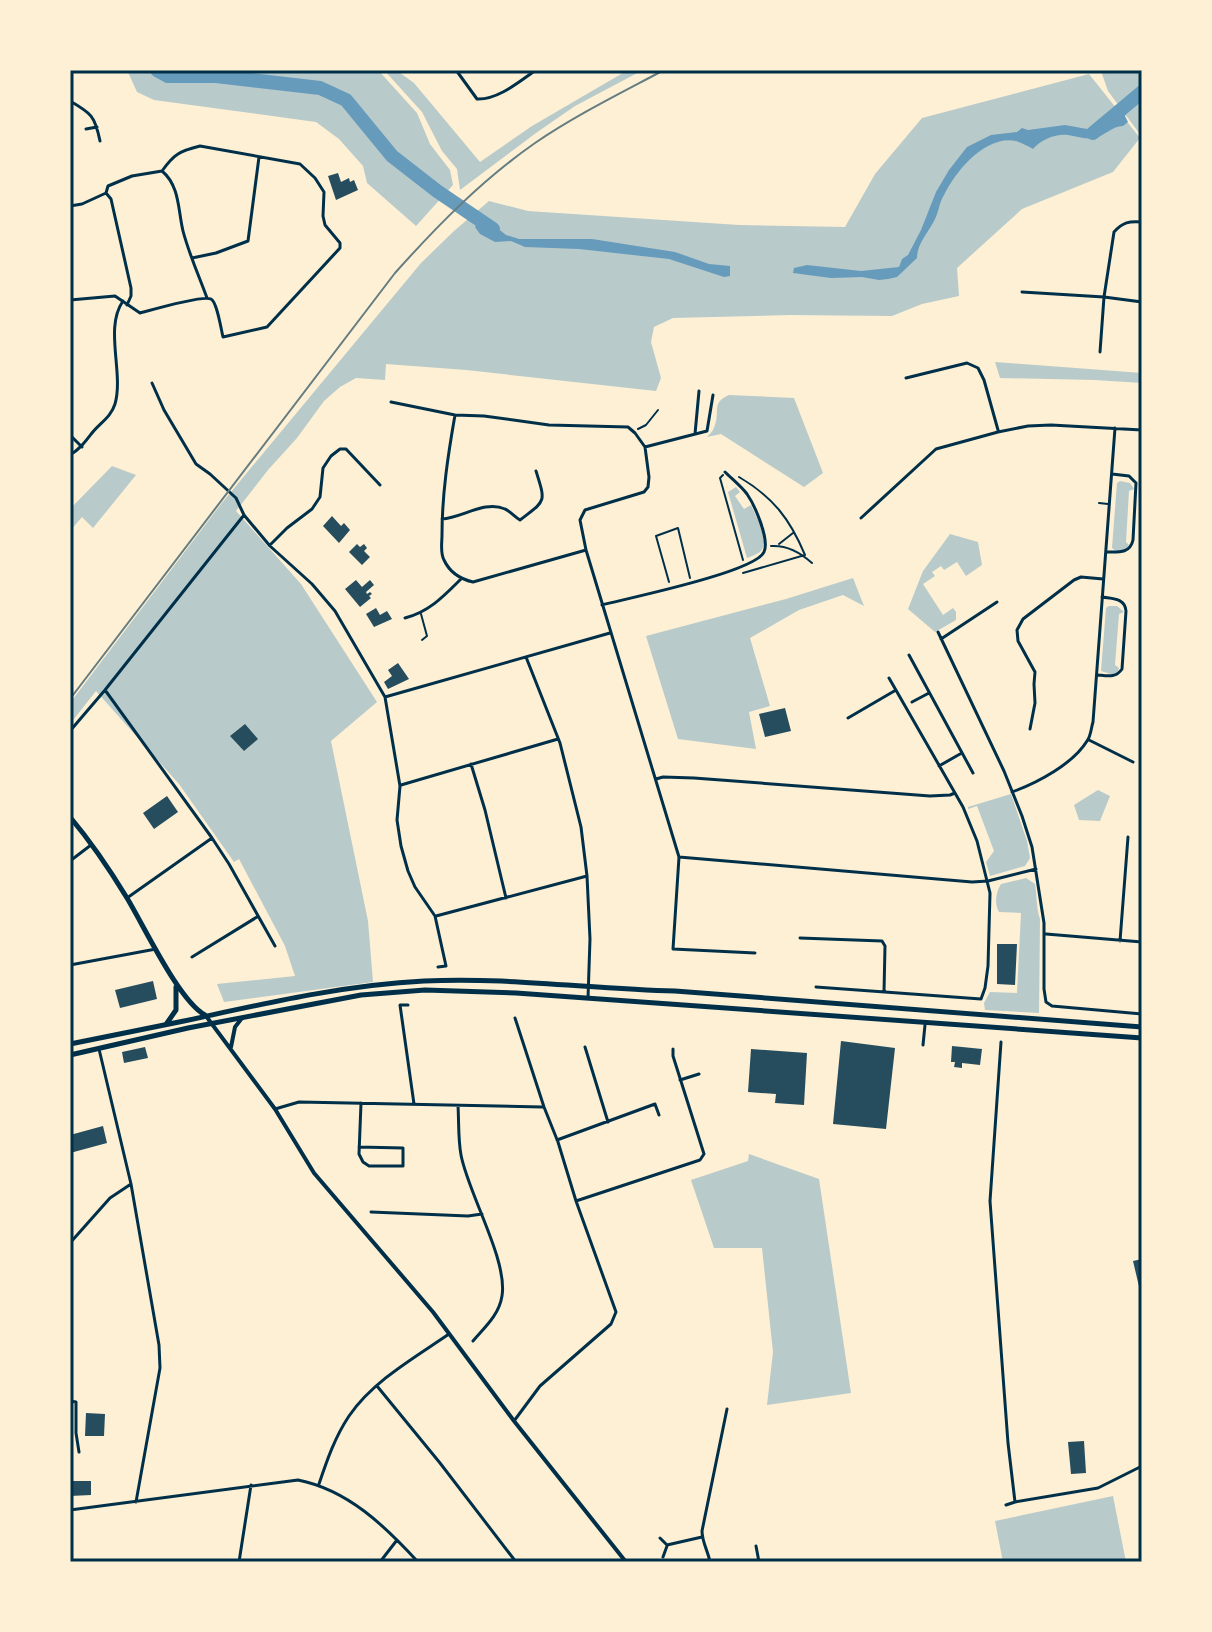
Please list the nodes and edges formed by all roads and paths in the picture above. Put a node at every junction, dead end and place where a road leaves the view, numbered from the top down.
1 (456, 70) edge
2 (536, 70) edge
3 (70, 101) edge
4 (97, 127) junction
5 (86, 129) dead end
6 (100, 141) dead end
7 (259, 157) junction
8 (162, 171) junction
9 (106, 193) junction
10 (70, 206) edge
11 (1142, 222) edge
12 (192, 258) junction
13 (1022, 292) dead end
14 (1104, 297) junction
15 (207, 298) junction
16 (70, 300) edge
17 (123, 301) junction
18 (1142, 302) edge
19 (127, 305) junction
20 (1100, 352) dead end
21 (906, 378) dead end
22 (152, 383) dead end
23 (699, 391) dead end
24 (713, 395) dead end
25 (391, 402) dead end
26 (658, 410) dead end
27 (455, 415) junction
28 (1115, 428) junction
29 (638, 429) dead end
30 (1142, 430) edge
31 (998, 432) junction
32 (695, 434) junction
33 (70, 435) edge
34 (82, 447) junction
35 (645, 447) junction
36 (70, 455) edge
37 (536, 471) dead end
38 (725, 472) joint
39 (1112, 474) junction
40 (380, 485) dead end
41 (1099, 503) dead end
42 (1109, 504) junction
43 (244, 515) junction
44 (861, 518) dead end
45 (442, 519) junction
46 (795, 532) dead end
47 (766, 545) junction
48 (779, 545) junction
49 (270, 546) junction
50 (586, 550) junction
51 (1106, 552) junction
52 (812, 563) dead end
53 (745, 566) junction
54 (461, 579) junction
55 (1103, 579) junction
56 (691, 582) junction
57 (671, 587) junction
58 (1102, 597) junction
59 (997, 602) dead end
60 (602, 605) junction
61 (970, 607) dead end
62 (421, 614) junction
63 (975, 616) junction
64 (405, 618) dead end
65 (938, 632) dead end
66 (610, 633) junction
67 (941, 639) junction
68 (422, 640) dead end
69 (909, 655) dead end
70 (526, 657) junction
71 (1097, 675) junction
72 (889, 678) dead end
73 (105, 690) junction
74 (896, 690) junction
75 (929, 693) junction
76 (385, 697) junction
77 (912, 702) dead end
78 (848, 718) dead end
79 (1030, 729) dead end
80 (70, 731) edge
81 (558, 739) junction
82 (1089, 740) junction
83 (961, 753) junction
84 (1133, 762) dead end
85 (471, 764) junction
86 (939, 766) junction
87 (973, 773) dead end
88 (655, 779) junction
89 (400, 786) junction
90 (1012, 792) junction
91 (955, 793) junction
92 (70, 817) edge
93 (1128, 837) dead end
94 (212, 838) junction
95 (91, 845) junction
96 (679, 857) junction
97 (70, 861) edge
98 (1036, 869) junction
99 (587, 876) junction
100 (988, 881) junction
101 (127, 898) junction
102 (506, 898) junction
103 (259, 916) junction
104 (435, 916) junction
105 (1045, 934) junction
106 (800, 938) dead end
107 (1120, 941) junction
108 (1142, 942) edge
109 (275, 946) dead end
110 (156, 949) junction
111 (755, 953) dead end
112 (192, 957) dead end
113 (70, 965) edge
114 (438, 967) dead end
115 (175, 982) junction
116 (588, 987) junction
117 (816, 987) dead end
118 (884, 992) junction
119 (588, 998) junction
120 (408, 1005) dead end
121 (1142, 1014) edge
122 (205, 1015) junction
123 (243, 1017) junction
124 (515, 1018) dead end
125 (925, 1022) junction
126 (167, 1023) junction
127 (211, 1023) junction
128 (1142, 1027) edge
129 (1142, 1038) edge
130 (1001, 1042) dead end
131 (70, 1044) edge
132 (923, 1045) dead end
133 (585, 1047) dead end
134 (99, 1049) junction
135 (231, 1049) junction
136 (673, 1049) dead end
137 (70, 1055) edge
138 (699, 1074) dead end
139 (680, 1080) junction
140 (361, 1103) junction
141 (414, 1105) junction
142 (458, 1106) junction
143 (544, 1107) junction
144 (275, 1109) junction
145 (659, 1115) dead end
146 (608, 1122) junction
147 (557, 1140) junction
148 (359, 1147) junction
149 (131, 1184) junction
150 (576, 1201) junction
151 (371, 1212) dead end
152 (482, 1214) junction
153 (70, 1243) edge
154 (449, 1334) junction
155 (473, 1341) dead end
156 (377, 1386) junction
157 (70, 1401) edge
158 (727, 1409) dead end
159 (514, 1421) junction
160 (79, 1452) dead end
161 (1142, 1466) edge
162 (319, 1484) junction
163 (251, 1485) junction
164 (136, 1502) junction
165 (1015, 1502) junction
166 (1006, 1505) dead end
167 (70, 1510) edge
168 (702, 1537) junction
169 (660, 1538) dead end
170 (397, 1540) junction
171 (667, 1545) junction
172 (756, 1546) dead end
173 (663, 1557) dead end
174 (622, 1561) edge
175 (239, 1562) edge
176 (380, 1562) edge
177 (418, 1562) edge
178 (516, 1562) edge
179 (710, 1562) edge
180 (759, 1562) edge

1 - 2 street
3 - 4 street
4 - 5 street
4 - 6 street
7 - 8 street
7 - 12 street
7 - 15 street
8 - 9 street
8 - 12 street
9 - 10 street
9 - 19 street
11 - 14 street
12 - 15 street
13 - 14 street
14 - 18 street
14 - 20 street
15 - 19 street
16 - 17 street
17 - 19 street
17 - 34 street
21 - 31 street
22 - 43 street
23 - 32 street
24 - 32 street
25 - 27 street
26 - 29 path
27 - 35 street
27 - 45 street
28 - 30 street
28 - 31 street
28 - 39 street
31 - 44 street
32 - 35 street
33 - 34 street
34 - 36 street
35 - 50 street
37 - 45 street
38 - 47 street
38 - 53 path
39 - 42 street
39 - 51 street
40 - 49 street
41 - 42 lane
42 - 51 street
43 - 49 street
43 - 73 street
45 - 54 street
46 - 48 path
47 - 48 path
47 - 53 street
48 - 52 path
49 - 76 street
50 - 54 street
50 - 60 street
51 - 55 street
53 - 56 street
54 - 62 street
55 - 58 street
55 - 79 street
56 - 57 street
56 - 57 path
57 - 60 street
58 - 71 street
58 - 71 street
59 - 63 street
60 - 66 street
61 - 63 street
62 - 64 street
62 - 68 lane
63 - 67 street
65 - 67 street
66 - 70 street
66 - 88 street
67 - 90 street
69 - 75 street
70 - 76 street
70 - 81 street
71 - 82 street
72 - 74 street
73 - 80 street
73 - 94 street
74 - 78 street
74 - 86 street
75 - 77 street
75 - 83 street
76 - 89 street
81 - 85 street
81 - 99 street
82 - 84 street
82 - 90 street
83 - 86 street
83 - 87 street
85 - 89 street
85 - 102 street
86 - 91 street
88 - 91 street
88 - 96 street
89 - 104 street
90 - 98 street
91 - 100 street
92 - 95 main road
93 - 107 street
94 - 101 street
94 - 103 street
95 - 97 street
95 - 101 main road
96 - 100 street
96 - 111 street
98 - 100 street
98 - 105 street
99 - 102 street
99 - 116 street
100 - 118 street
101 - 110 main road
102 - 104 street
103 - 109 street
103 - 112 street
104 - 114 street
105 - 107 street
105 - 121 street
106 - 118 street
107 - 108 street
110 - 113 street
110 - 115 main road
115 - 122 main road
115 - 126 main road
116 - 119 street
116 - 122 main road
116 - 128 main road
117 - 118 street
119 - 123 main road
119 - 125 main road
120 - 141 street
122 - 126 main road
122 - 127 street
123 - 127 main road
123 - 135 street
124 - 143 street
125 - 129 main road
125 - 132 street
126 - 131 main road
127 - 134 main road
127 - 135 street
130 - 165 street
133 - 146 street
134 - 137 main road
134 - 149 street
135 - 144 street
136 - 139 street
138 - 139 street
139 - 150 street
140 - 141 street
140 - 144 street
140 - 148 street
141 - 142 street
142 - 143 street
142 - 152 street
143 - 147 street
144 - 154 street
145 - 146 street
146 - 147 street
147 - 150 street
148 - 148 street
149 - 153 street
149 - 164 street
150 - 159 street
151 - 152 street
152 - 155 street
154 - 156 street
154 - 159 street
156 - 162 street
156 - 178 street
157 - 160 street
158 - 168 street
159 - 174 street
161 - 165 street
162 - 163 street
162 - 170 street
163 - 164 street
163 - 175 street
164 - 167 street
165 - 166 street
168 - 171 street
168 - 179 street
169 - 171 street
170 - 176 street
170 - 177 street
171 - 173 street
172 - 180 street

